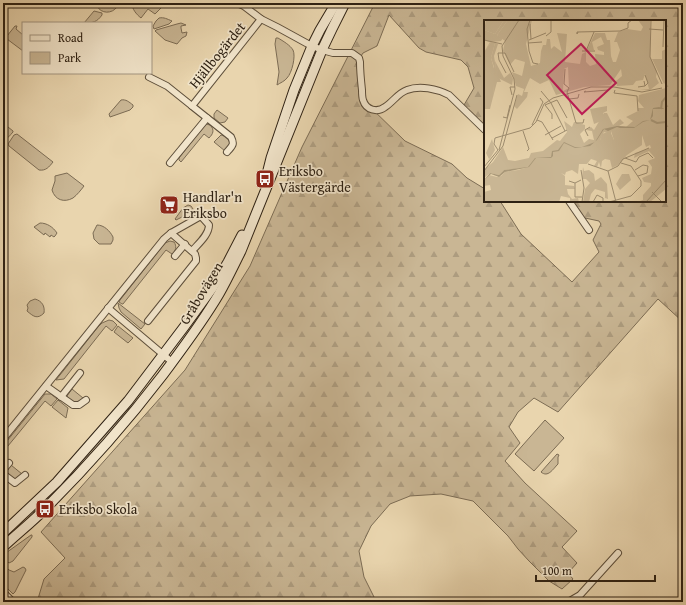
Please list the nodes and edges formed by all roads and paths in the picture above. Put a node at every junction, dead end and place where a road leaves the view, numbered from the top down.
1 (237, 3) edge
2 (336, 3) edge
3 (345, 3) edge
4 (261, 19) junction
5 (312, 46) junction
6 (322, 50) junction
7 (149, 77) dead end
8 (192, 106) junction
9 (207, 118) junction
10 (484, 129) edge
11 (227, 152) dead end
12 (170, 163) dead end
13 (570, 202) edge
14 (589, 230) dead end
15 (171, 233) junction
16 (184, 244) junction
17 (192, 251) junction
18 (175, 256) dead end
19 (108, 308) junction
20 (148, 321) dead end
21 (163, 353) junction
22 (172, 362) junction
23 (80, 373) dead end
24 (46, 386) junction
25 (61, 396) junction
26 (86, 400) dead end
27 (3, 440) edge
28 (9, 463) dead end
29 (3, 470) edge
30 (3, 474) edge
31 (25, 475) dead end
32 (3, 533) edge
33 (3, 547) edge
34 (618, 553) dead end
35 (3, 592) edge
36 (580, 595) junction
37 (584, 601) edge
38 (13, 602) edge
39 (568, 602) edge

1 - 4 street, Hjällbogärdet
2 - 5 main road, Gråbovägen
3 - 6 main road, Gråbovägen
4 - 5 street, Hjällbogärdet
4 - 8 street, Hjällbogärdet
5 - 6 street, Hjällbogärdet
5 - 21 main road, Gråbovägen
6 - 10 street, Hjällbogärdet
6 - 22 main road, Gråbovägen
7 - 8 street, Hjällbogärdet
8 - 9 street, Hjällbogärdet
9 - 11 street, Hjällbogärdet
9 - 12 street
13 - 14 street
15 - 16 street
15 - 17 street
15 - 19 street
16 - 17 street
16 - 18 street
17 - 20 street
19 - 21 street
19 - 24 street
21 - 22 street
21 - 32 main road, Gråbovägen
22 - 33 main road, Gråbovägen
23 - 25 street
24 - 25 street
24 - 27 street
25 - 26 street
28 - 29 street
30 - 31 street
34 - 36 street
35 - 38 street
36 - 37 street
36 - 39 street

